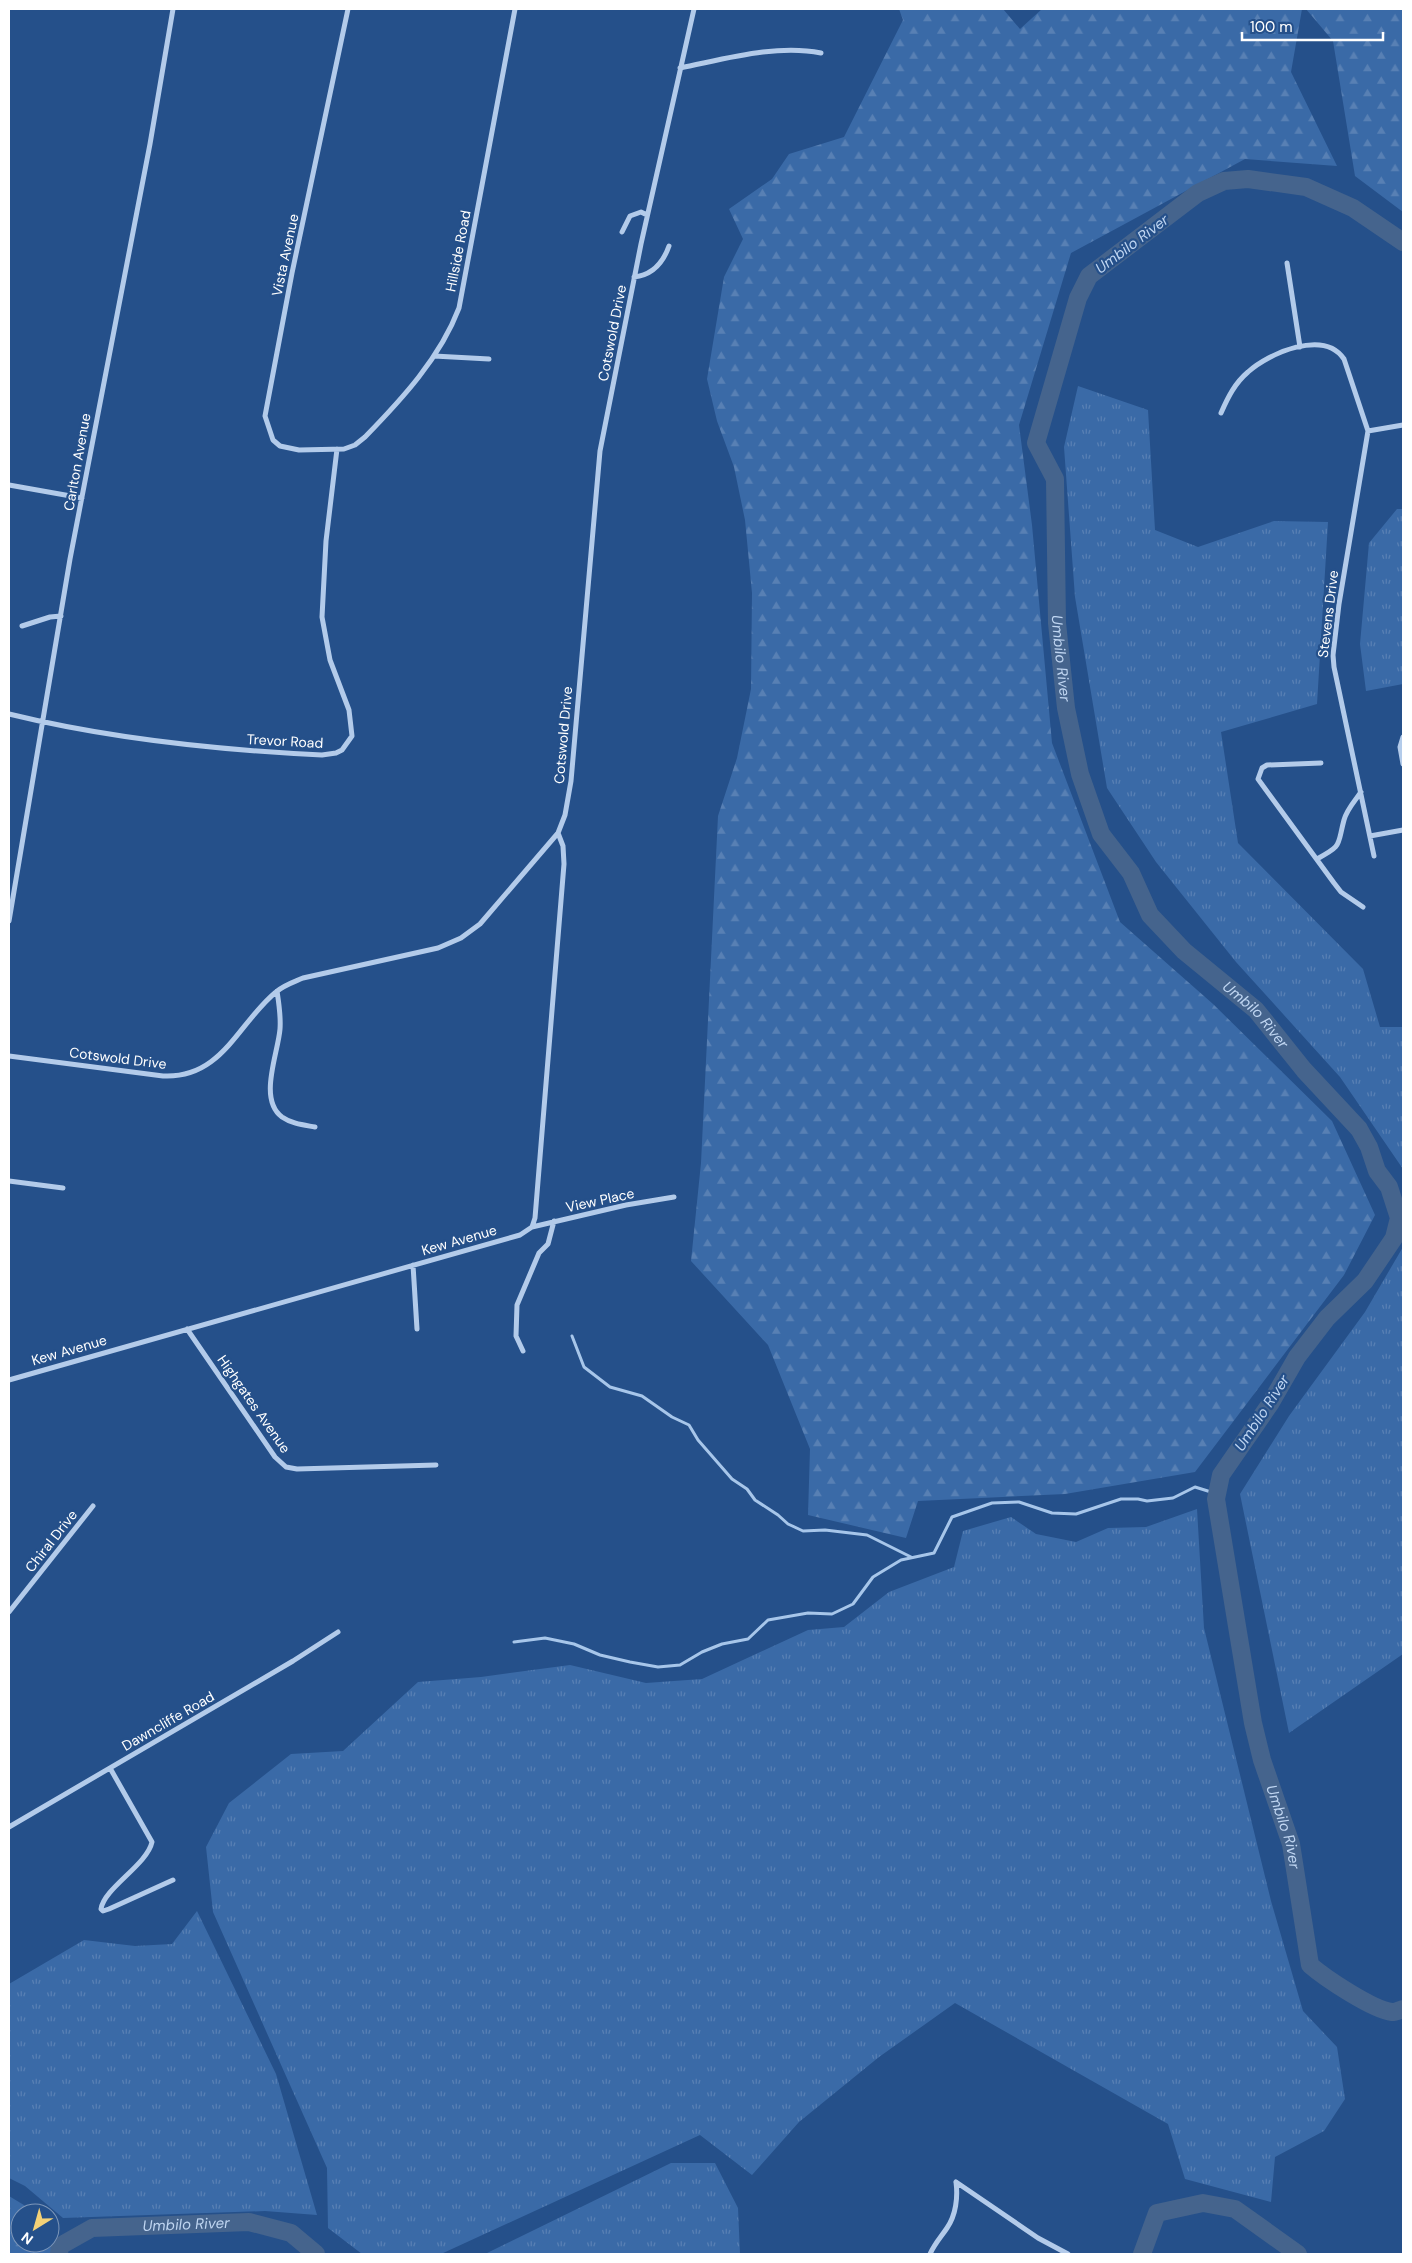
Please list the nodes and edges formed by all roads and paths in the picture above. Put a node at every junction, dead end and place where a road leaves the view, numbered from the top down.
1 (173, 9) edge
2 (348, 9) edge
3 (515, 9) edge
4 (694, 9) edge
5 (822, 53) dead end
6 (680, 68) junction
7 (648, 215) junction
8 (622, 232) dead end
9 (669, 246) dead end
10 (1287, 263) dead end
11 (634, 277) junction
12 (1300, 347) junction
13 (434, 356) junction
14 (489, 359) dead end
15 (1221, 413) dead end
16 (1403, 425) edge
17 (1368, 432) junction
18 (337, 450) junction
19 (9, 485) edge
20 (82, 498) junction
21 (61, 616) junction
22 (22, 626) dead end
23 (9, 714) edge
24 (44, 722) junction
25 (1403, 737) edge
26 (1320, 763) dead end
27 (1403, 764) edge
28 (1361, 792) junction
29 (1403, 830) edge
30 (558, 833) junction
31 (1370, 836) junction
32 (1374, 856) dead end
33 (1317, 859) junction
34 (1363, 907) dead end
35 (9, 921) edge
36 (277, 991) junction
37 (9, 1056) edge
38 (315, 1127) dead end
39 (9, 1180) edge
40 (63, 1188) dead end
41 (674, 1197) dead end
42 (554, 1221) junction
43 (532, 1227) junction
44 (413, 1265) junction
45 (187, 1329) junction
46 (417, 1329) dead end
47 (523, 1351) dead end
48 (9, 1380) edge
49 (436, 1465) dead end
50 (93, 1506) dead end
51 (9, 1612) edge
52 (338, 1632) dead end
53 (110, 1768) junction
54 (9, 1827) edge
55 (173, 1880) dead end
56 (930, 2254) edge
57 (1068, 2254) edge

1 - 20 street, Carlton Avenue
2 - 18 street, Vista Avenue
3 - 13 street, Hillside Road
4 - 6 street, Cotswold Drive
5 - 6 street
6 - 7 street, Cotswold Drive
7 - 8 street
7 - 11 street, Cotswold Drive
9 - 11 street
10 - 12 street
11 - 30 street, Cotswold Drive
12 - 15 street
12 - 17 street
13 - 14 street
13 - 18 street, Hillside Road
16 - 17 street
17 - 28 street, Stevens Drive
18 - 24 street, Trevor Road
19 - 20 street
20 - 21 street, Carlton Avenue
21 - 22 street
21 - 24 street, Carlton Avenue
23 - 24 street, Trevor Road
24 - 35 street, Carlton Avenue
25 - 27 street
26 - 33 street
28 - 31 street, Stevens Drive
28 - 33 street
29 - 31 street
30 - 36 street, Cotswold Drive
30 - 43 street
31 - 32 street, Stevens Drive
33 - 34 street
36 - 37 street, Cotswold Drive
36 - 38 street
39 - 40 street
41 - 42 street, View Place
42 - 43 street, View Place
42 - 47 street
43 - 44 street, Kew Avenue
44 - 45 street, Kew Avenue
44 - 46 street
45 - 48 street, Kew Avenue
45 - 49 street, Highgates Avenue
50 - 51 street, Chiral Drive
52 - 53 street, Dawncliffe Road
53 - 54 street, Dawncliffe Road
53 - 55 street
56 - 57 street

